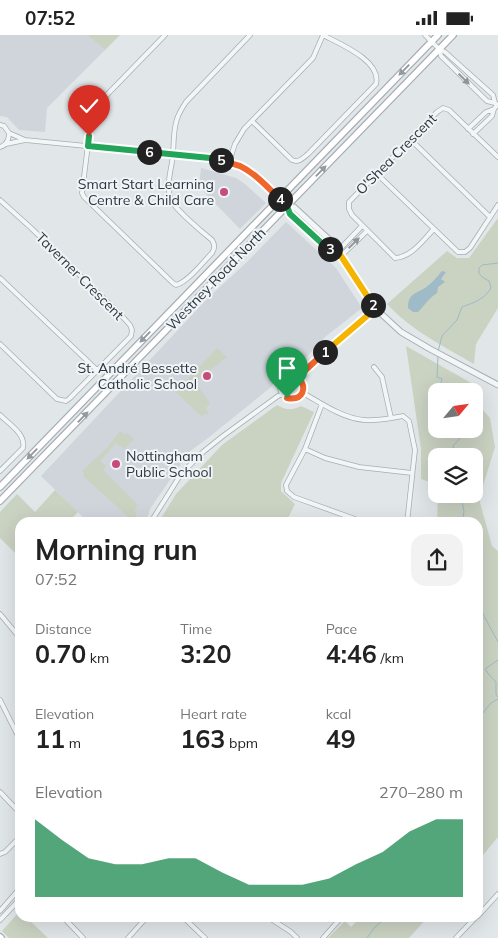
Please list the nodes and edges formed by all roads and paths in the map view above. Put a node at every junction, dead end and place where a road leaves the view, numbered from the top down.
1 (165, 35) edge
2 (250, 35) edge
3 (323, 35) edge
4 (425, 35) edge
5 (438, 35) edge
6 (453, 35) edge
7 (432, 42) junction
8 (439, 49) junction
9 (496, 106) edge
10 (252, 121) junction
11 (0, 125) edge
12 (468, 129) junction
13 (9, 133) junction
14 (474, 134) junction
15 (25, 140) junction
16 (411, 140) junction
17 (6, 144) junction
18 (88, 146) junction
19 (0, 147) edge
20 (173, 154) junction
21 (498, 157) edge
22 (229, 162) junction
23 (377, 174) junction
24 (280, 199) junction
25 (0, 200) edge
26 (498, 205) edge
27 (287, 206) junction
28 (490, 217) junction
29 (362, 226) junction
30 (434, 229) junction
31 (367, 231) junction
32 (338, 253) junction
33 (0, 278) edge
34 (376, 309) junction
35 (0, 344) edge
36 (374, 367) dead end
37 (98, 371) junction
38 (298, 377) junction
39 (498, 385) edge
40 (303, 393) junction
41 (283, 395) junction
42 (322, 404) junction
43 (0, 415) edge
44 (391, 418) junction
45 (305, 449) junction
46 (0, 471) edge
47 (412, 473) junction
48 (0, 487) edge
49 (0, 501) edge
50 (154, 517) edge
51 (349, 517) edge
52 (408, 517) edge
53 (0, 614) edge
54 (15, 632) edge
55 (0, 700) edge
56 (15, 731) edge
57 (0, 791) edge
58 (15, 808) edge
59 (15, 842) edge
60 (0, 854) edge
61 (15, 894) edge
62 (498, 894) edge
63 (15, 904) edge
64 (483, 910) edge
65 (0, 911) edge
66 (0, 920) edge
67 (68, 922) edge
68 (143, 922) edge
69 (188, 922) edge
70 (276, 922) edge
71 (337, 922) edge
72 (472, 922) edge
73 (134, 935) edge
74 (83, 938) edge
75 (128, 938) edge
76 (205, 938) edge
77 (297, 938) edge
78 (323, 938) edge
79 (456, 938) edge

1 - 18 street
2 - 20 street
3 - 10 street
3 - 10 street
4 - 7 street
5 - 7 main road, Westney Road North
6 - 8 main road, Westney Road North
7 - 8 street
7 -> 24 main road, Westney Road North
8 -> 9 street
8 - 9 street
27 -> 8 main road, Westney Road North
9 - 12 street
9 - 14 street
10 - 22 street
11 - 13 street
12 - 14 street, O'Shea Crescent
12 - 16 street, O'Shea Crescent
13 - 15 street
13 - 17 street
14 - 21 street, O'Shea Crescent
15 - 17 street
15 - 18 street
16 - 23 street, O'Shea Crescent
16 - 28 street
17 - 19 street
18 - 20 street
18 - 20 street
20 - 22 street
22 - 24 street
23 - 29 street, O'Shea Crescent
23 - 30 street
24 - 27 street
24 -> 48 main road, Westney Road North
25 - 37 street, Taverner Crescent
26 - 28 street
27 - 32 street
49 -> 27 main road, Westney Road North
28 - 30 street
29 - 31 street, O'Shea Crescent
29 - 32 street
30 - 31 street, O'Shea Crescent
32 -> 31 street
32 - 34 street
33 - 37 street
34 - 38 street
34 - 39 street
35 - 37 street, Taverner Crescent
36 - 44 street
38 - 40 street
38 - 41 street
40 - 41 street
40 - 42 street
41 - 50 street
42 - 44 street
42 - 45 street
43 - 46 street
44 - 47 street
45 - 47 street
45 - 51 street
47 - 52 street
53 - 54 street
55 - 56 street
57 - 58 street
59 - 60 street
61 - 65 street
62 - 64 street
63 - 66 street
67 - 74 street
68 - 73 street
69 - 76 street
70 - 77 street
71 - 78 street
72 - 79 street
73 - 75 street

